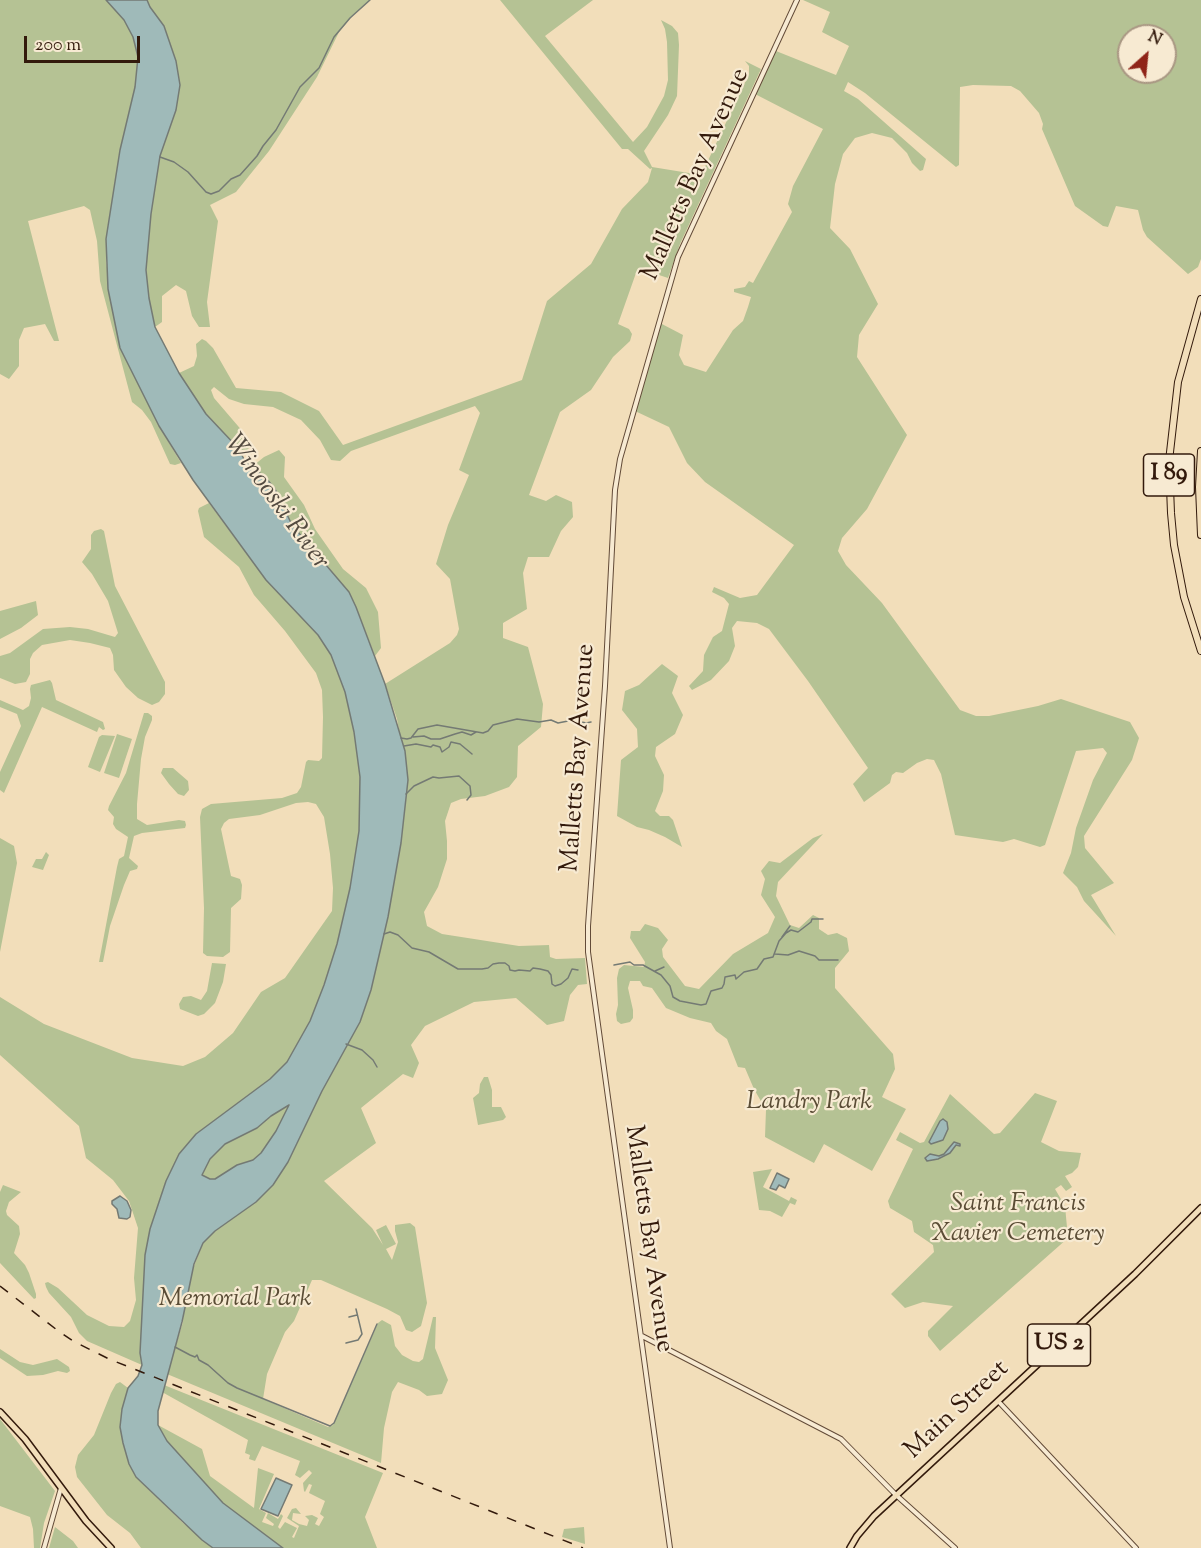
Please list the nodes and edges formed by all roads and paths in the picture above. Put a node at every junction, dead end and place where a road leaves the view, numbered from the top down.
1 (797, 0) edge
2 (1201, 299) edge
3 (1201, 451) edge
4 (1201, 535) edge
5 (1201, 651) edge
6 (1201, 1208) edge
7 (642, 1336) junction
8 (998, 1401) junction
9 (0, 1412) edge
10 (61, 1488) junction
11 (896, 1495) junction
12 (44, 1548) edge
13 (111, 1548) edge
14 (670, 1548) edge
15 (850, 1548) edge
16 (955, 1548) edge
17 (1136, 1548) edge

1 - 7 street, Malletts Bay Avenue
2 - 5 highway, I 89
3 - 4 highway, I 89
6 - 8 main road, Main Street / US 2
7 - 11 street
7 - 14 street, Malletts Bay Avenue
8 - 11 main road, Main Street / US 2
8 - 17 street
9 - 10 main road
10 - 12 street
10 - 13 main road
11 - 15 main road, Main Street / US 2
11 - 16 street

